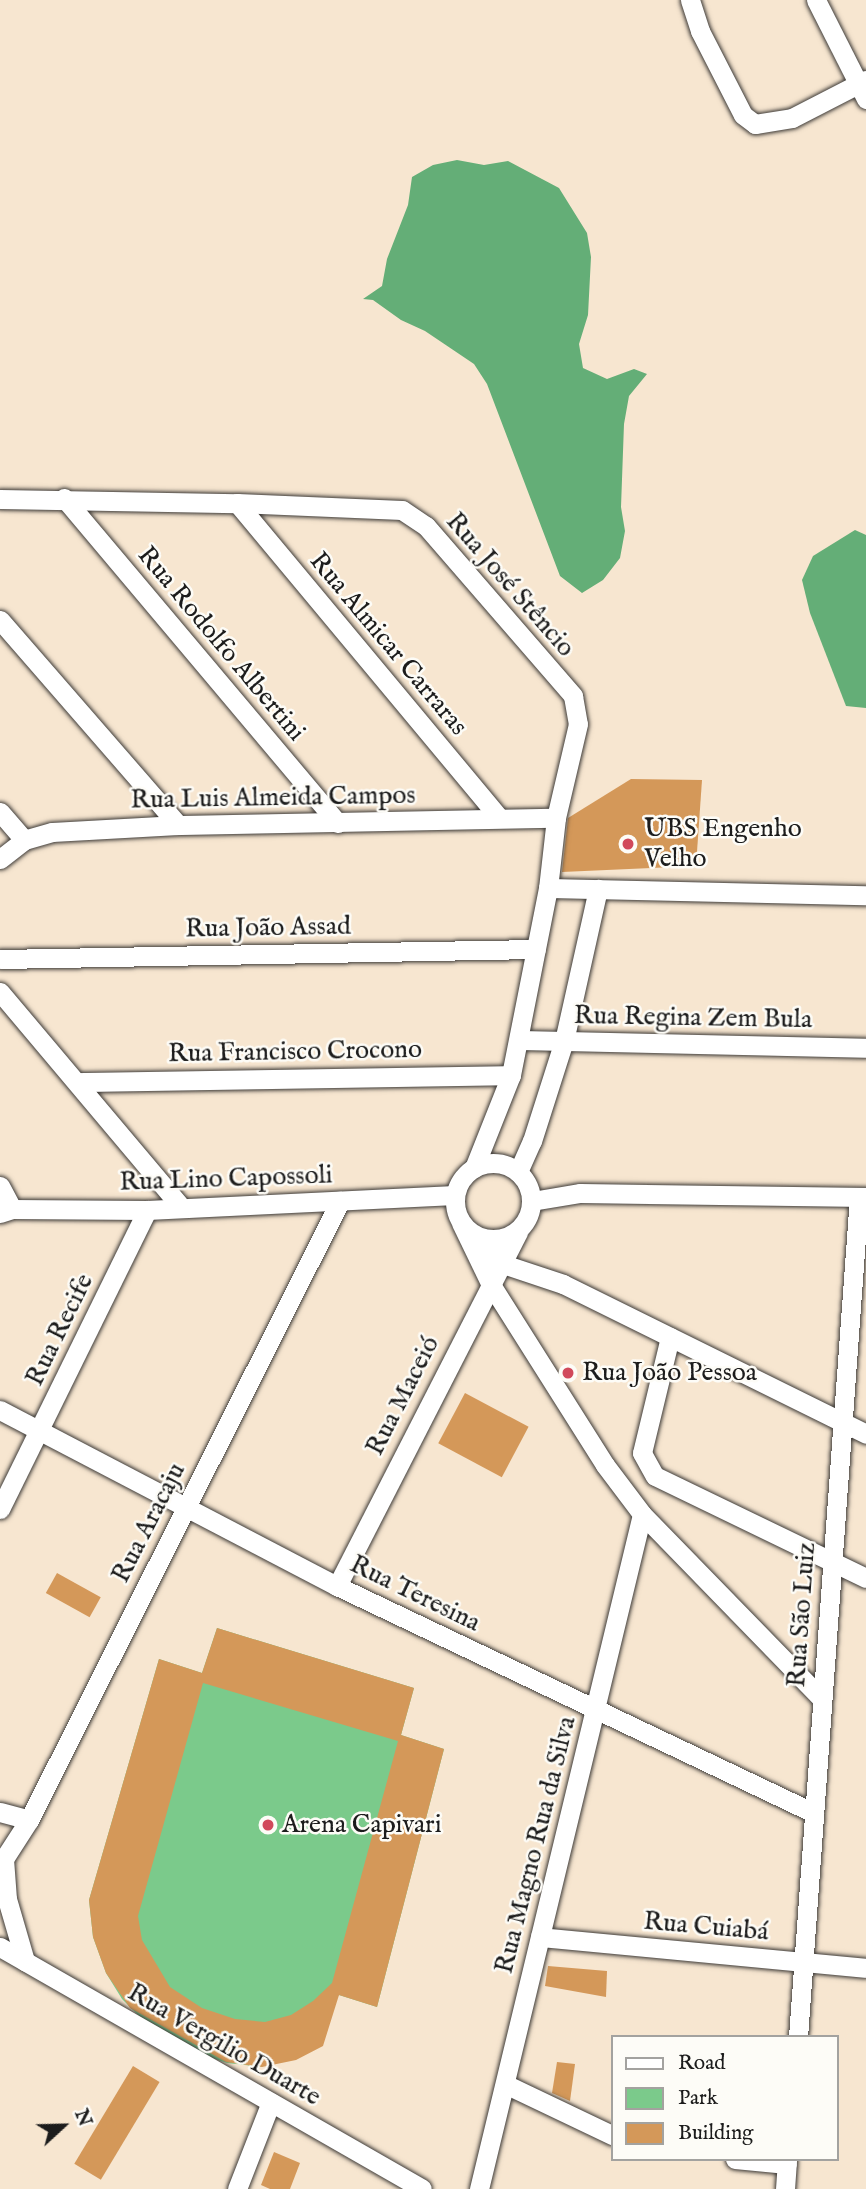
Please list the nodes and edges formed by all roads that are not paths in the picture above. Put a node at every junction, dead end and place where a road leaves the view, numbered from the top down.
1 (690, 0) edge
2 (816, 0) edge
3 (864, 88) edge
4 (64, 498) junction
5 (0, 499) edge
6 (237, 503) junction
7 (0, 620) edge
8 (0, 812) edge
9 (499, 818) junction
10 (556, 818) junction
11 (338, 823) junction
12 (178, 825) junction
13 (24, 840) junction
14 (0, 859) edge
15 (548, 888) junction
16 (598, 889) junction
17 (866, 895) edge
18 (536, 949) junction
19 (0, 959) edge
20 (0, 992) edge
21 (519, 1040) junction
22 (564, 1041) junction
23 (866, 1048) edge
24 (511, 1075) junction
25 (79, 1082) junction
26 (474, 1168) junction
27 (520, 1174) junction
28 (0, 1186) edge
29 (580, 1193) junction
30 (455, 1195) junction
31 (863, 1197) edge
32 (340, 1201) junction
33 (532, 1201) junction
34 (182, 1208) junction
35 (147, 1210) junction
36 (6, 1211) edge
37 (466, 1228) junction
38 (518, 1232) junction
39 (503, 1264) junction
40 (490, 1283) junction
41 (670, 1337) junction
42 (0, 1410) edge
43 (843, 1423) junction
44 (40, 1431) junction
45 (866, 1434) edge
46 (186, 1507) junction
47 (0, 1509) edge
48 (642, 1514) junction
49 (832, 1560) junction
50 (866, 1578) edge
51 (337, 1586) junction
52 (822, 1699) junction
53 (596, 1709) junction
54 (0, 1812) edge
55 (814, 1813) junction
56 (29, 1820) junction
57 (2, 1862) edge
58 (540, 1937) junction
59 (0, 1947) edge
60 (25, 1961) junction
61 (804, 1962) junction
62 (866, 1968) edge
63 (798, 2035) edge
64 (505, 2084) junction
65 (271, 2102) junction
66 (610, 2134) edge
67 (787, 2162) edge
68 (237, 2189) edge
69 (422, 2189) edge
70 (479, 2189) edge
71 (785, 2189) edge

1 - 3 street
2 - 3 street
4 - 5 street, Rua José Stêncio
4 - 6 street, Rua José Stêncio
4 - 11 street, Rua Rodolfo Albertini
6 - 9 street, Rua Almicar Carraras
6 - 10 street, Rua José Stêncio
7 - 12 street
8 - 13 street
9 - 10 street, Rua Luis Almeida Campos
9 - 11 street, Rua Luis Almeida Campos
10 - 15 street, Rua José Stêncio
11 - 12 street, Rua Luis Almeida Campos
12 - 13 street, Rua Luis Almeida Campos
13 - 14 street, Rua Luis Almeida Campos
15 - 16 street
15 - 18 street, Rua José Stêncio
16 - 17 street
16 - 22 street
18 - 19 street, Rua João Assad
18 - 21 street, Rua José Stêncio
20 - 25 street
21 - 22 street, Rua Regina Zem Bula
21 - 24 street, Rua José Stêncio
22 - 23 street, Rua Regina Zem Bula
22 - 27 street
24 - 25 street, Rua Francisco Crocono
24 - 26 street, Rua José Stêncio
25 - 34 street
26 - 27 street
26 - 30 street
27 - 29 street
27 - 33 street
28 - 36 street
29 - 31 street
29 - 33 street
30 - 32 street, Rua Lino Capossoli
30 - 37 street
31 - 43 street, Rua São Luiz
32 - 34 street, Rua Lino Capossoli
32 - 46 street, Rua Aracaju
33 - 38 street
34 - 35 street, Rua Lino Capossoli
35 - 36 street, Rua Lino Capossoli
35 - 44 street, Rua Recife
37 - 38 street
37 - 39 street
37 - 40 street
38 - 39 street, Rua Maceió
39 - 40 street, Rua Maceió
39 - 41 street
40 - 48 street
40 - 51 street, Rua Maceió
41 - 43 street
41 - 49 street
42 - 44 street, Rua Teresina
43 - 45 street
43 - 49 street, Rua São Luiz
44 - 46 street, Rua Teresina
44 - 47 street, Rua Recife
46 - 51 street, Rua Teresina
46 - 56 street, Rua Aracaju
48 - 52 street
48 - 53 street, Rua Magno Rua da Silva
49 - 50 street
49 - 52 street, Rua São Luiz
51 - 53 street, Rua Teresina
52 - 55 street, Rua São Luiz
53 - 55 street, Rua Teresina
53 - 58 street, Rua Magno Rua da Silva
54 - 56 street
55 - 61 street, Rua São Luiz
56 - 57 street, Rua Aracaju
57 - 60 street
58 - 61 street, Rua Cuiabá
58 - 64 street, Rua Magno Rua da Silva
59 - 60 street, Rua Vergilio Duarte
60 - 65 street, Rua Vergilio Duarte
61 - 62 street, Rua Cuiabá
61 - 63 street, Rua São Luiz
64 - 66 street
64 - 70 street, Rua Magno Rua da Silva
65 - 68 street
65 - 69 street, Rua Vergilio Duarte
67 - 71 street

